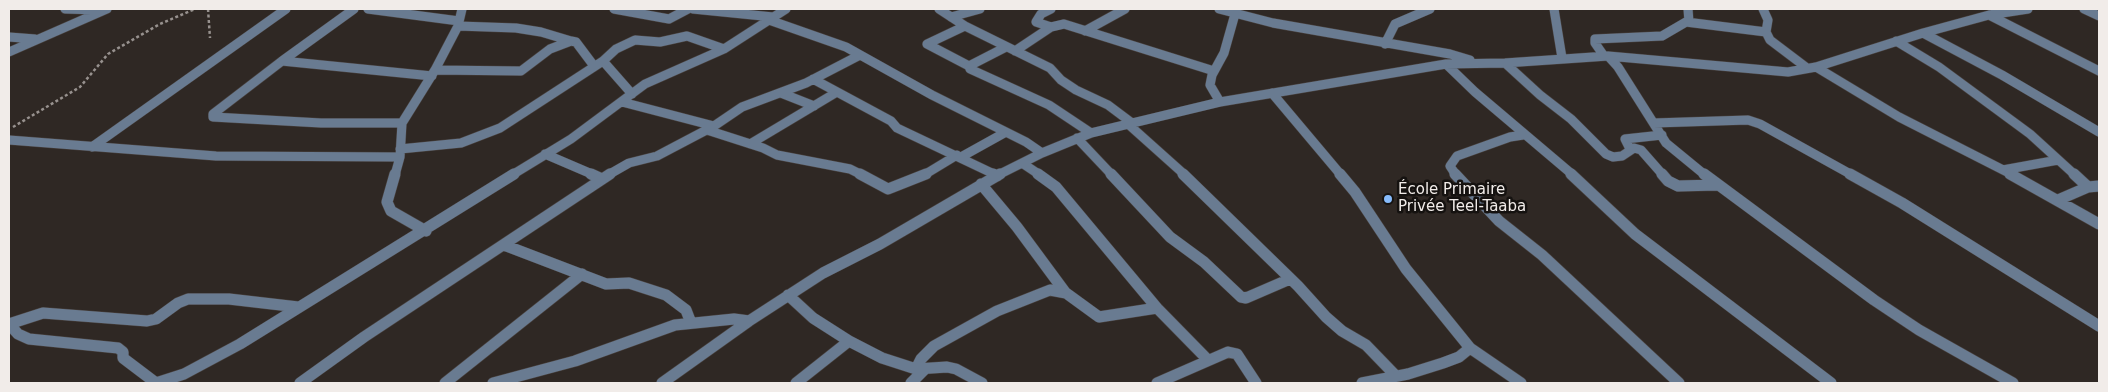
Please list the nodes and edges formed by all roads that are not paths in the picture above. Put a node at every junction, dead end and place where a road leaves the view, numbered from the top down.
1 (65, 9) edge
2 (105, 9) edge
3 (286, 9) edge
4 (354, 9) edge
5 (368, 9) edge
6 (462, 9) edge
7 (614, 9) edge
8 (688, 9) edge
9 (693, 9) edge
10 (786, 9) edge
11 (939, 9) edge
12 (980, 9) edge
13 (1051, 9) edge
14 (1125, 9) edge
15 (1220, 9) edge
16 (1430, 9) edge
17 (1554, 9) edge
18 (1688, 9) edge
19 (1763, 9) edge
20 (2028, 9) edge
21 (2084, 9) edge
22 (706, 10) edge
23 (1235, 14) junction
24 (1989, 15) junction
25 (2099, 16) edge
26 (950, 17) junction
27 (771, 19) junction
28 (1689, 22) junction
29 (459, 23) junction
30 (965, 26) junction
31 (1051, 27) junction
32 (1085, 31) junction
33 (1766, 32) junction
34 (1923, 32) junction
35 (9, 37) edge
36 (36, 40) junction
37 (571, 41) junction
38 (1896, 41) junction
39 (1385, 44) junction
40 (1006, 47) junction
41 (724, 49) junction
42 (1015, 51) junction
43 (9, 52) edge
44 (860, 55) junction
45 (1606, 56) junction
46 (1562, 58) junction
47 (282, 61) junction
48 (603, 61) junction
49 (1476, 63) junction
50 (1505, 63) junction
51 (1446, 64) junction
52 (594, 66) junction
53 (969, 66) junction
54 (1811, 67) junction
55 (1214, 71) junction
56 (2099, 71) edge
57 (434, 73) junction
58 (813, 79) junction
59 (837, 92) junction
60 (1272, 93) junction
61 (632, 94) junction
62 (781, 94) junction
63 (622, 102) junction
64 (1220, 102) junction
65 (814, 106) junction
66 (1654, 123) junction
67 (402, 124) junction
68 (1130, 124) junction
69 (710, 128) junction
70 (1006, 132) junction
71 (2099, 132) edge
72 (1091, 133) junction
73 (1523, 134) junction
74 (1662, 135) junction
75 (1077, 138) junction
76 (9, 140) edge
77 (750, 144) junction
78 (92, 147) junction
79 (1630, 149) junction
80 (400, 153) junction
81 (1042, 153) junction
82 (545, 154) junction
83 (959, 156) junction
84 (2058, 160) junction
85 (1022, 163) junction
86 (2003, 170) junction
87 (997, 176) junction
88 (602, 179) junction
89 (981, 184) junction
90 (1716, 185) junction
91 (2099, 186) edge
92 (2088, 187) junction
93 (2058, 200) junction
94 (2099, 224) edge
95 (426, 230) junction
96 (504, 245) junction
97 (582, 274) junction
98 (1290, 280) junction
99 (1066, 293) junction
100 (788, 295) junction
101 (298, 307) junction
102 (1157, 308) junction
103 (749, 321) junction
104 (691, 323) junction
105 (2099, 326) edge
106 (849, 341) junction
107 (1470, 348) junction
108 (1208, 359) junction
109 (921, 369) junction
110 (1394, 378) edge
111 (156, 383) edge
112 (300, 383) edge
113 (445, 383) edge
114 (493, 383) edge
115 (662, 383) edge
116 (796, 383) edge
117 (911, 383) edge
118 (982, 383) edge
119 (1157, 383) edge
120 (1256, 383) edge
121 (1362, 383) edge
122 (1521, 383) edge
123 (1679, 383) edge
124 (1831, 383) edge
125 (2012, 383) edge

1 - 2 street
2 - 36 street
3 - 78 street
4 - 47 street
5 - 29 street
6 - 29 street
7 - 8 street
9 - 22 street
10 - 27 street
11 - 26 street
12 - 26 street
13 - 31 street
14 - 32 street
15 - 23 street
16 - 39 street
17 - 46 street
18 - 28 street
19 - 33 street
20 - 24 street
21 - 25 street
22 - 27 street
23 - 39 street
23 - 55 street
24 - 34 street
24 - 56 street
26 - 30 street
27 - 41 street
27 - 44 street
28 - 33 street
28 - 45 street
29 - 37 street
29 - 57 street
30 - 40 street
30 - 53 street
31 - 32 street
31 - 42 street
32 - 55 street
33 - 54 street
34 - 38 street
34 - 71 street
35 - 36 street
36 - 43 street
37 - 52 street
37 - 57 street
38 - 54 street
38 - 84 street
39 - 49 street
40 - 42 street
40 - 53 street
41 - 48 street
41 - 61 street
42 - 68 street
44 - 58 street
44 - 70 street
45 - 46 street
45 - 54 street
45 - 66 street
46 - 50 street
47 - 57 street
47 - 67 street
48 - 52 street
48 - 61 street
49 - 50 street
49 - 51 street
50 - 79 street
51 - 60 street
51 - 73 street
52 - 80 street
53 - 72 street
54 - 86 street
55 - 64 street
57 - 67 street
58 - 59 street
58 - 62 street
59 - 65 street
59 - 83 street
60 - 64 street
60 - 107 street
61 - 63 street
62 - 65 street
62 - 69 street
63 - 69 street
63 - 82 street
64 - 68 street
65 - 77 street
66 - 74 street
66 - 105 street
67 - 80 street
68 - 72 street
68 - 98 street
69 - 77 street
69 - 88 street
70 - 81 street
70 - 83 street
72 - 75 street
73 - 123 street
73 - 124 street
74 - 79 street
74 - 90 street
75 - 81 street
75 - 98 street
76 - 78 street
77 - 83 street
78 - 80 street
79 - 90 street
80 - 95 street
81 - 85 street
82 - 88 street
82 - 95 street
83 - 87 street
84 - 86 street
84 - 92 street
85 - 87 street
85 - 102 street
86 - 93 street
87 - 89 street
88 - 96 street
89 - 99 street
89 - 100 street
90 - 125 street
91 - 92 street
92 - 93 street
93 - 94 street
95 - 101 street
96 - 97 street
96 - 112 street
97 - 104 street
97 - 113 street
98 - 110 street
99 - 102 street
99 - 109 street
100 - 103 street
100 - 106 street
101 - 111 street
101 - 111 street
102 - 108 street
103 - 104 street
103 - 115 street
104 - 114 street
106 - 109 street
106 - 116 street
107 - 110 street
107 - 122 street
108 - 119 street
108 - 120 street
109 - 117 street
109 - 118 street
110 - 121 street

